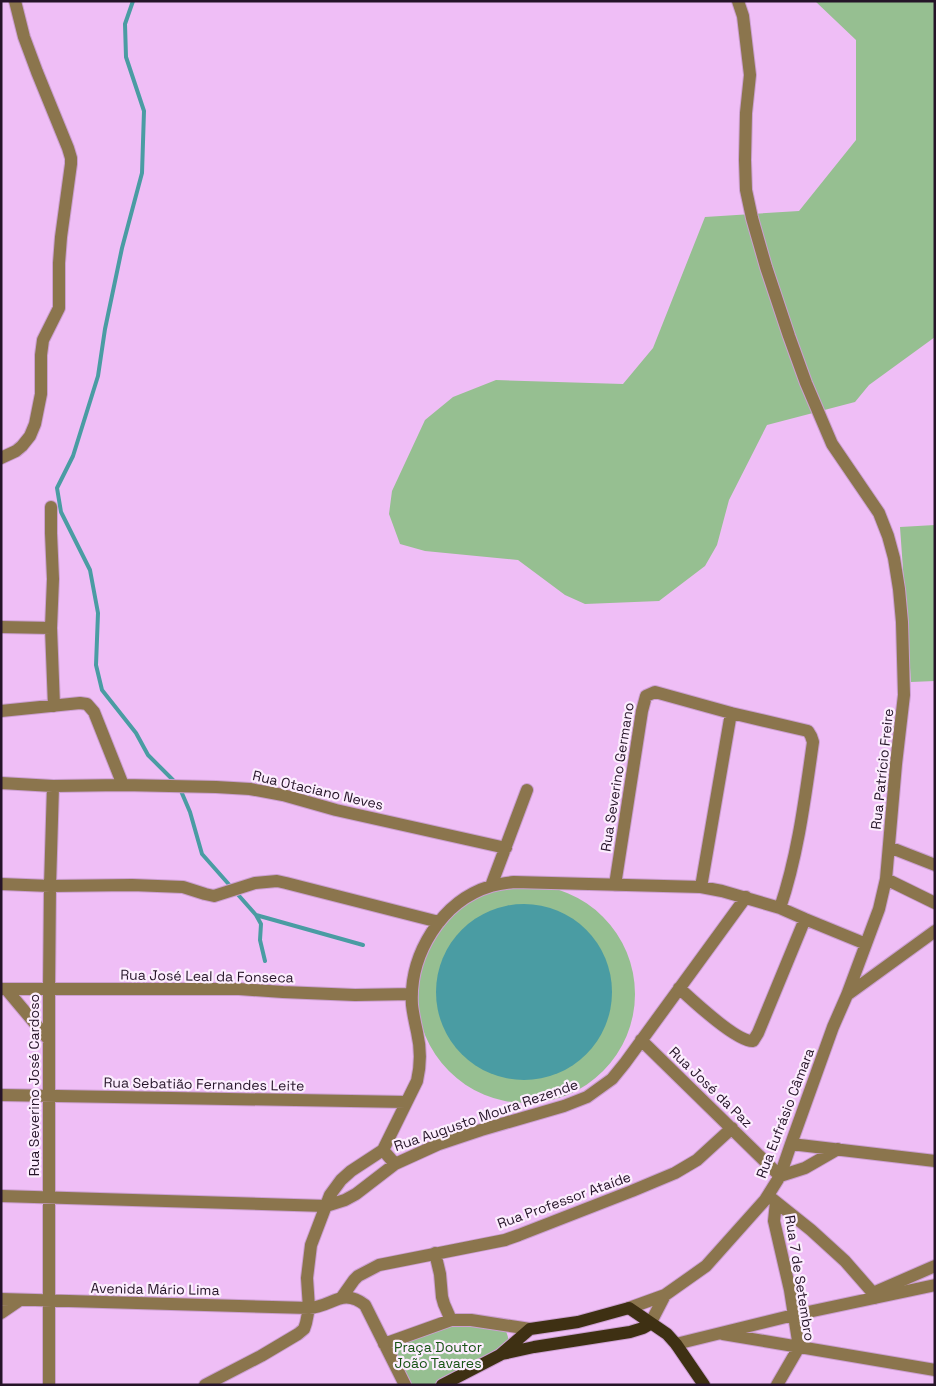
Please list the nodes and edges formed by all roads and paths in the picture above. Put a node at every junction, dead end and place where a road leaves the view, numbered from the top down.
1 (15, 1) edge
2 (738, 1) edge
3 (1, 458) edge
4 (51, 507) dead end
5 (1, 627) edge
6 (52, 628) junction
7 (54, 706) junction
8 (1, 711) edge
9 (731, 713) junction
10 (1, 783) edge
11 (123, 785) junction
12 (53, 786) junction
13 (527, 790) dead end
14 (889, 846) junction
15 (506, 848) junction
16 (935, 865) edge
17 (886, 879) junction
18 (1, 884) edge
19 (615, 885) junction
20 (50, 886) junction
21 (491, 886) junction
22 (701, 888) junction
23 (746, 897) junction
24 (935, 903) edge
25 (780, 908) junction
26 (805, 920) junction
27 (439, 922) junction
28 (935, 931) edge
29 (866, 944) junction
30 (680, 988) junction
31 (4, 989) edge
32 (49, 989) junction
33 (412, 994) junction
34 (847, 995) junction
35 (49, 1040) junction
36 (641, 1040) junction
37 (1, 1095) edge
38 (48, 1096) junction
39 (406, 1102) junction
40 (732, 1128) junction
41 (790, 1144) junction
42 (838, 1149) junction
43 (383, 1150) junction
44 (935, 1161) edge
45 (394, 1164) junction
46 (780, 1176) junction
47 (1, 1196) edge
48 (48, 1197) junction
49 (772, 1199) junction
50 (326, 1206) junction
51 (435, 1254) junction
52 (935, 1266) edge
53 (935, 1285) edge
54 (665, 1295) junction
55 (874, 1295) junction
56 (342, 1297) junction
57 (1, 1299) edge
58 (20, 1300) junction
59 (49, 1302) junction
60 (309, 1308) junction
61 (629, 1308) junction
62 (1, 1314) edge
63 (794, 1315) junction
64 (451, 1320) junction
65 (650, 1324) junction
66 (530, 1330) junction
67 (718, 1333) junction
68 (384, 1344) junction
69 (676, 1344) junction
70 (799, 1347) junction
71 (500, 1354) junction
72 (935, 1370) edge
73 (49, 1385) edge
74 (205, 1385) edge
75 (405, 1385) edge
76 (442, 1385) edge
77 (704, 1385) edge
78 (777, 1385) edge

1 - 3 street
2 - 14 street, Rua Patrício Freire
4 - 6 street
5 - 6 street
6 - 7 street
7 - 8 street
7 - 11 street
9 - 19 street, Rua Severino Germano
9 - 22 street
9 - 25 street
10 - 12 street, Rua Otaciano Neves
11 - 12 street, Rua Otaciano Neves
11 - 15 street, Rua Otaciano Neves
12 - 20 street, Rua Severino José Cardoso
13 - 15 street
14 - 16 street, Rua Patrício Freire
14 - 17 street, Rua Patrício Freire
15 - 21 street
17 - 24 street
17 - 29 street, Rua Patrício Freire
18 - 20 street
19 - 21 street
19 - 22 street
20 - 27 street
20 - 32 street, Rua Severino José Cardoso
21 - 27 street
22 - 23 street
23 - 25 street
23 - 30 street, Rua Augusto Moura Rezende
25 - 26 street
26 - 29 street
26 - 30 street
27 - 33 street
28 - 34 street
29 - 34 street, Rua Patrício Freire
30 - 36 street, Rua Augusto Moura Rezende
31 - 32 street, Rua José Leal da Fonseca
31 - 35 street
32 - 33 street, Rua José Leal da Fonseca
32 - 35 street, Rua Severino José Cardoso
33 - 39 street
34 - 41 street, Rua Eufrásio Câmara
35 - 38 street, Rua Severino José Cardoso
36 - 40 street, Rua José da Paz
36 - 45 street, Rua Augusto Moura Rezende
37 - 38 street, Rua Sebatião Fernandes Leite
38 - 39 street, Rua Sebatião Fernandes Leite
38 - 48 street, Rua Severino José Cardoso
39 - 43 street
40 - 46 street, Rua José da Paz
40 - 51 street, Rua Professor Ataíde
41 - 42 street
41 - 46 street, Rua Eufrásio Câmara
42 - 44 street
42 - 46 street
43 - 45 street, Rua Augusto Moura Rezende
43 - 50 street
45 - 50 street
46 - 49 street, Rua Eufrásio Câmara
47 - 48 street
48 - 50 street
48 - 59 street, Rua Severino José Cardoso
49 - 54 street, Rua Eufrásio Câmara
49 - 55 street
49 - 63 street, Rua 7 de Setembro
50 - 60 street
51 - 56 street, Rua Professor Ataíde
51 - 64 street
52 - 55 street
53 - 55 street
54 - 61 street, Rua Eufrásio Câmara
54 - 65 street
55 - 63 street
56 - 60 street
56 - 68 street
57 - 58 street, Avenida Mário Lima
58 - 59 street, Avenida Mário Lima
58 - 62 street
59 - 60 street, Avenida Mário Lima
59 - 73 street, Rua Severino José Cardoso
60 - 74 street
61 - 65 main road
61 - 66 main road, Rua Eufrásio Câmara
63 - 67 street
63 - 70 street, Rua 7 de Setembro
64 - 66 street, Rua Eufrásio Câmara
64 - 68 street
65 - 69 main road
65 - 71 main road
66 - 71 main road
67 - 69 street
67 - 70 street
68 - 75 street
69 - 77 main road
70 - 72 street
70 - 78 street, Rua 7 de Setembro
71 - 76 main road

